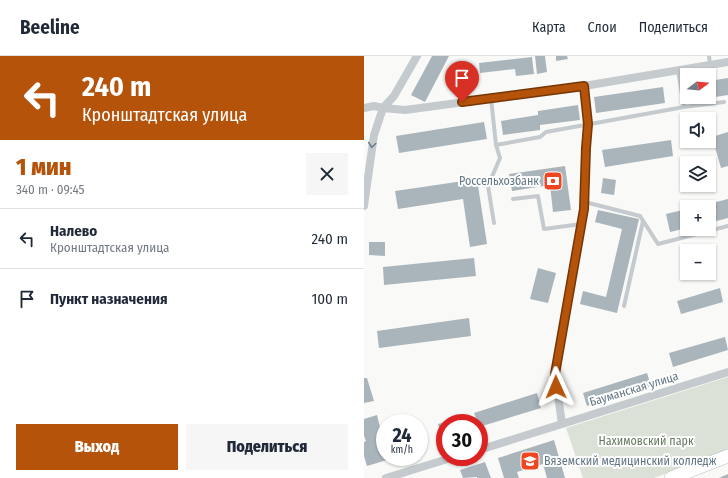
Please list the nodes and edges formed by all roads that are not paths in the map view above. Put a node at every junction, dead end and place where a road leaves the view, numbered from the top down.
1 (417, 56) edge
2 (709, 56) edge
3 (728, 62) edge
4 (710, 65) junction
5 (678, 70) junction
6 (584, 86) junction
7 (491, 98) junction
8 (724, 102) dead end
9 (684, 107) junction
10 (364, 108) edge
11 (383, 108) junction
12 (588, 124) junction
13 (496, 145) junction
14 (513, 199) dead end
15 (584, 202) junction
16 (364, 206) edge
17 (643, 221) junction
18 (494, 223) dead end
19 (581, 224) junction
20 (728, 226) edge
21 (624, 306) dead end
22 (728, 372) edge
23 (562, 424) junction
24 (488, 447) edge
25 (728, 456) edge
26 (436, 463) edge
27 (386, 478) edge
28 (671, 478) edge

1 - 11 street
2 - 4 lane
3 - 4 street
4 - 5 street
5 - 6 street
5 - 9 lane
6 - 7 street
6 - 12 street
7 - 11 street
7 - 13 lane
8 - 9 lane
9 - 12 lane
10 - 11 street
11 -> 16 street
12 - 13 lane
12 - 15 street
13 - 18 lane
14 - 19 lane
15 - 17 lane
15 - 19 street
17 - 20 lane
17 - 21 lane
19 - 23 street
22 - 23 street, Бауманская улица
23 - 24 street, Бауманская улица
25 - 28 main road
26 - 27 street

